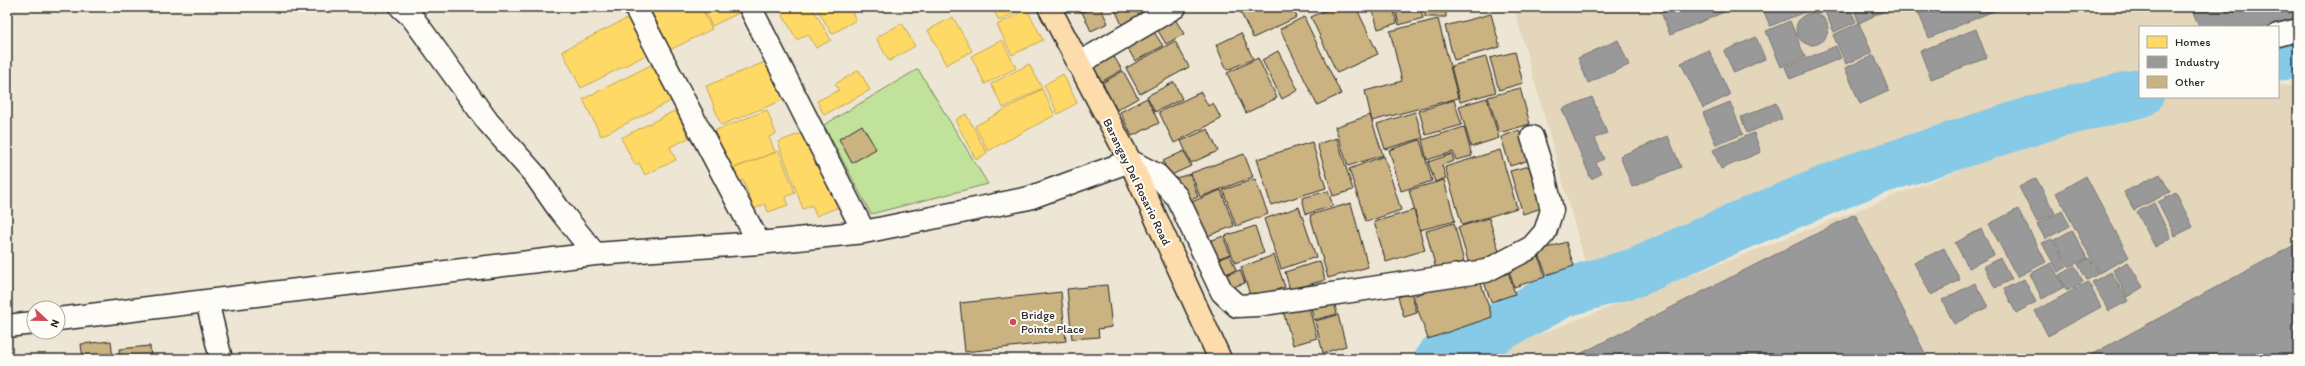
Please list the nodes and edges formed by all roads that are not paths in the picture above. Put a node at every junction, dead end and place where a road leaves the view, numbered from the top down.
1 (401, 7) edge
2 (635, 7) edge
3 (750, 7) edge
4 (1049, 7) edge
5 (1175, 7) edge
6 (2298, 30) edge
7 (2279, 35) edge
8 (1078, 64) junction
9 (1532, 138) dead end
10 (1130, 162) junction
11 (864, 232) junction
12 (759, 243) junction
13 (595, 254) junction
14 (207, 301) junction
15 (66, 319) edge
16 (26, 323) edge
17 (7, 326) edge
18 (1218, 356) edge
19 (221, 359) edge

1 - 13 street
2 - 12 street
3 - 11 street
4 - 8 main road, Barangay Del Rosario Road
5 - 8 street
6 - 7 street
8 - 10 main road, Barangay Del Rosario Road
9 - 10 street
10 - 11 street
10 - 18 main road, Barangay Del Rosario Road
11 - 12 street
12 - 13 street
13 - 14 street
14 - 15 street
14 - 19 street
16 - 17 street

